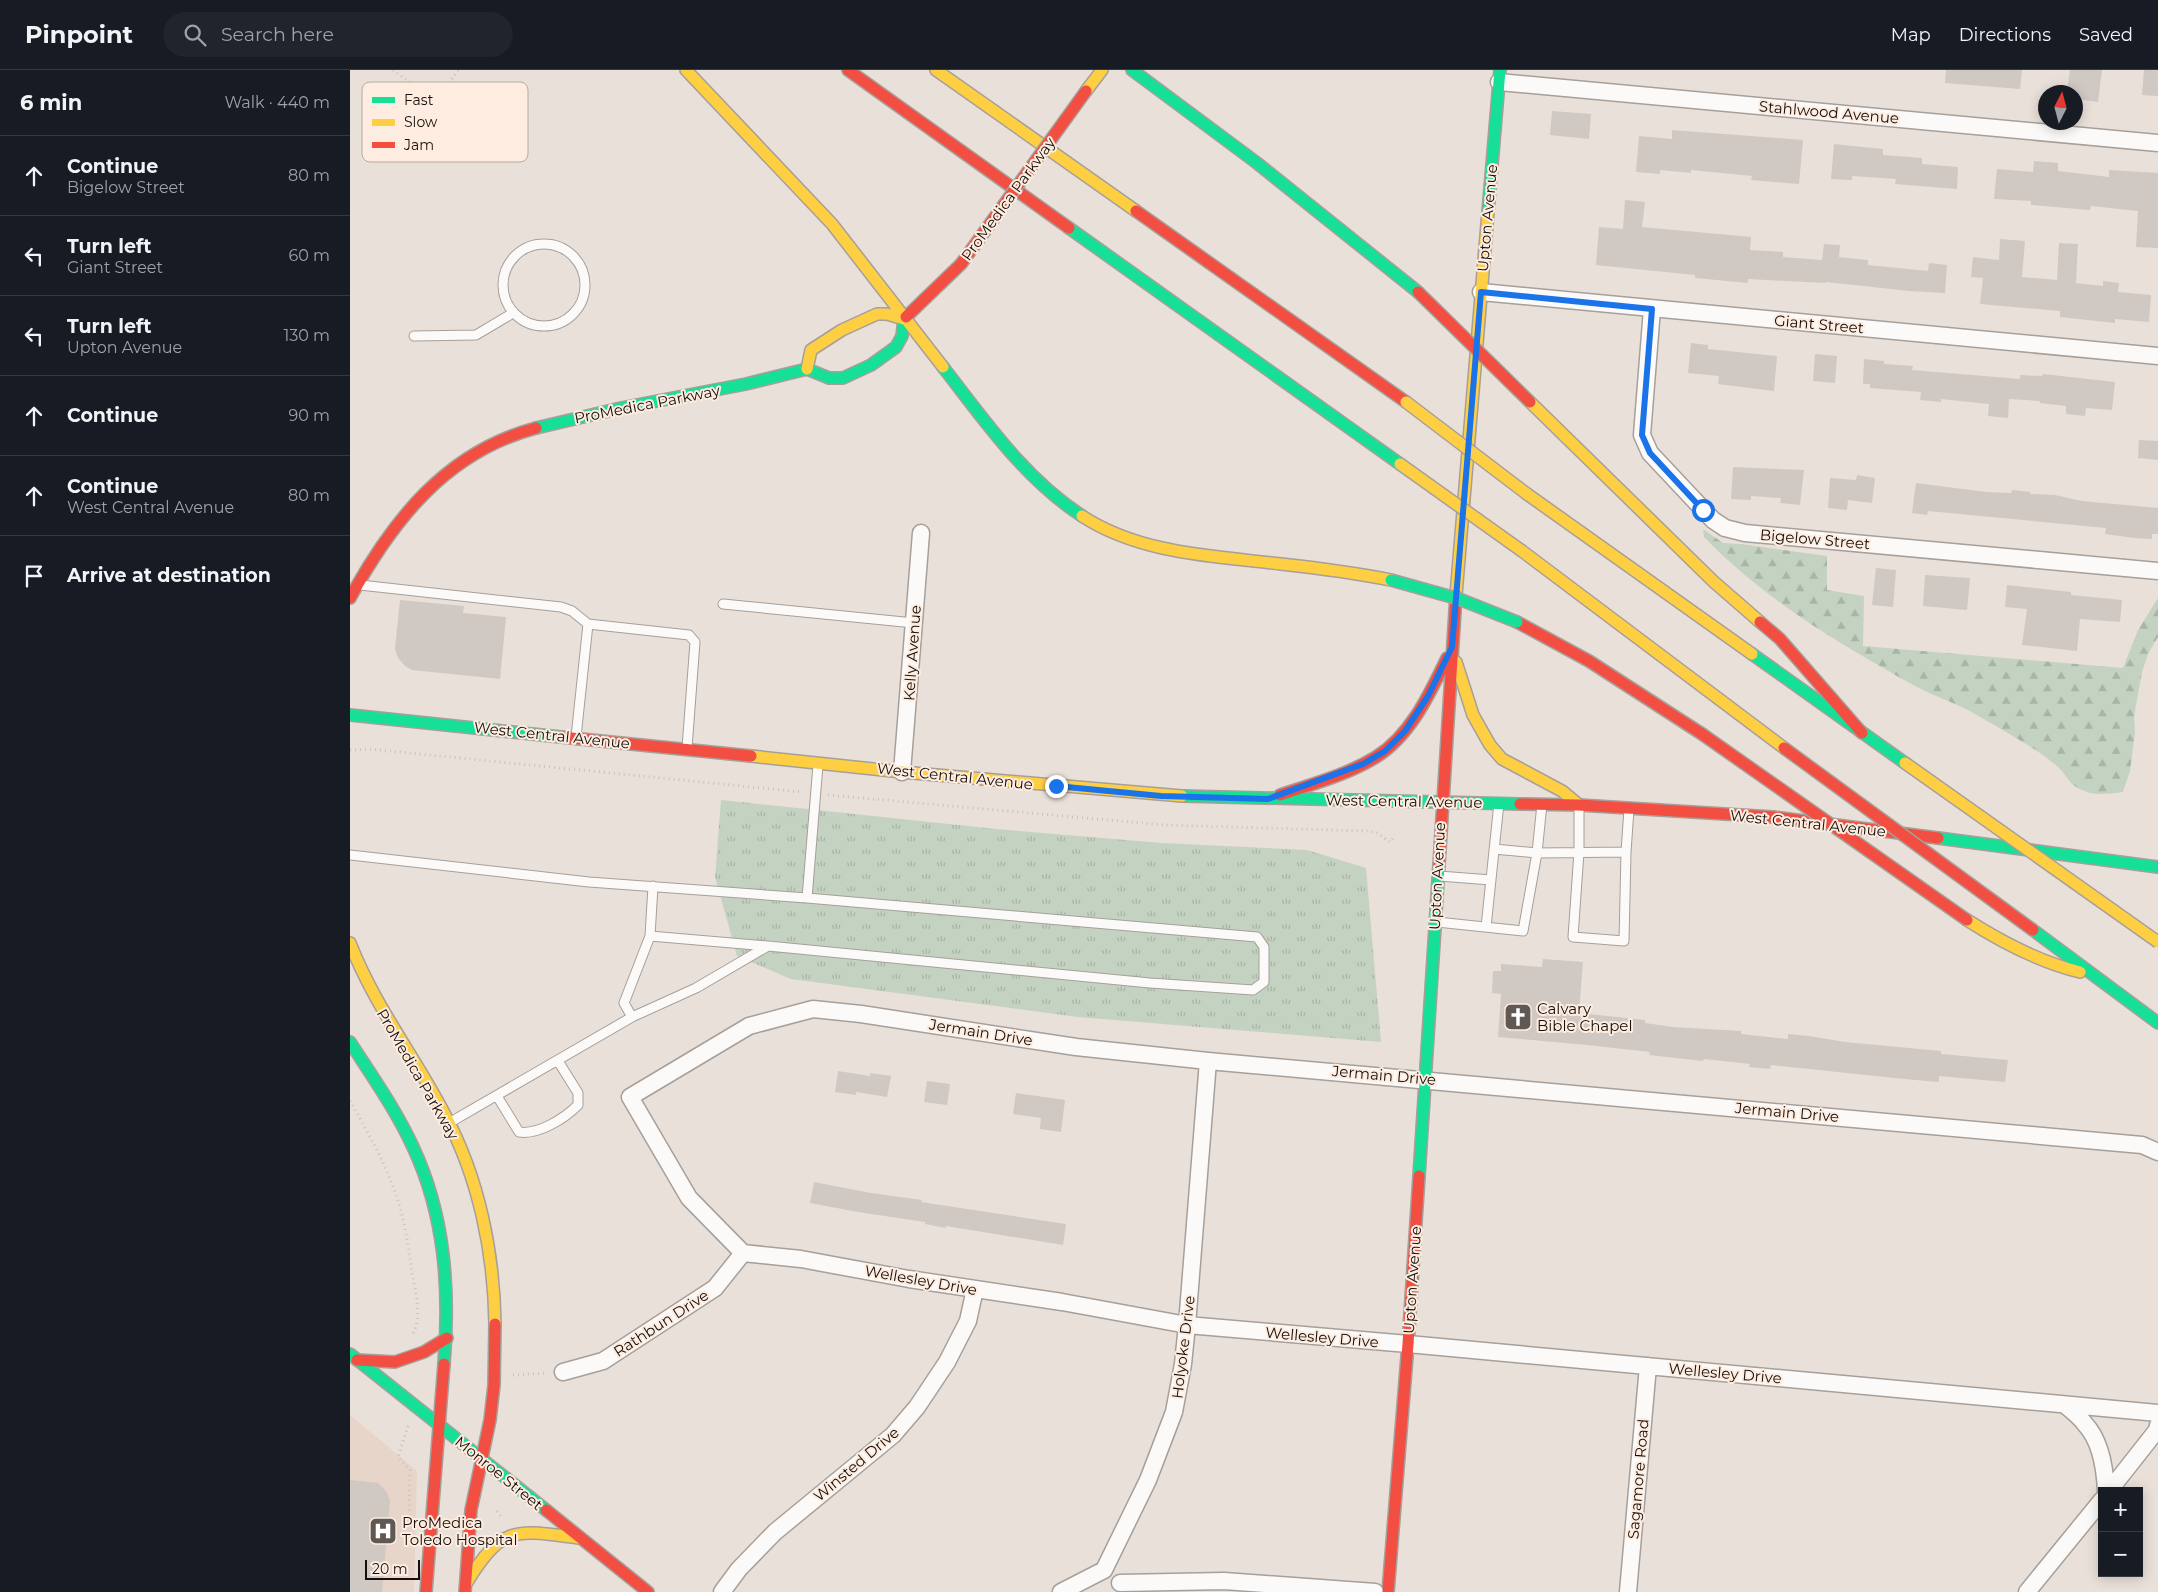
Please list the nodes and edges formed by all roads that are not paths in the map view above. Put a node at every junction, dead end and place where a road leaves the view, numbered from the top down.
1 (686, 70) edge
2 (848, 70) edge
3 (936, 70) edge
4 (1102, 70) edge
5 (1132, 70) edge
6 (1500, 76) edge
7 (2158, 143) edge
8 (1481, 292) junction
9 (1652, 309) junction
10 (513, 313) junction
11 (904, 319) junction
12 (414, 336) dead end
13 (2158, 356) edge
14 (807, 369) junction
15 (921, 534) dead end
16 (2158, 570) edge
17 (357, 585) junction
18 (350, 598) edge
19 (723, 604) dead end
20 (914, 623) junction
21 (588, 624) junction
22 (1452, 647) junction
23 (350, 715) edge
24 (1862, 732) junction
25 (576, 737) junction
26 (686, 748) junction
27 (818, 762) junction
28 (902, 772) junction
29 (1268, 799) junction
30 (1442, 802) junction
31 (1499, 803) junction
32 (1542, 804) junction
33 (1579, 805) junction
34 (1630, 808) junction
35 (1494, 849) junction
36 (1579, 852) junction
37 (1626, 852) junction
38 (1537, 853) junction
39 (350, 855) edge
40 (2158, 867) edge
41 (1437, 876) junction
42 (1491, 880) junction
43 (653, 886) junction
44 (808, 898) junction
45 (1434, 922) junction
46 (1486, 927) junction
47 (650, 936) junction
48 (2158, 942) edge
49 (350, 943) edge
50 (768, 946) junction
51 (2089, 973) junction
52 (632, 1017) junction
53 (2158, 1023) edge
54 (352, 1048) edge
55 (558, 1061) junction
56 (1208, 1061) junction
57 (1425, 1079) junction
58 (497, 1096) junction
59 (449, 1123) junction
60 (2158, 1152) edge
61 (743, 1253) junction
62 (975, 1289) junction
63 (1187, 1326) junction
64 (447, 1338) junction
65 (1408, 1344) junction
66 (353, 1357) edge
67 (1648, 1366) junction
68 (563, 1372) road end
69 (2065, 1405) junction
70 (2158, 1413) edge
71 (2158, 1424) edge
72 (440, 1426) junction
73 (481, 1458) junction
74 (2106, 1487) edge
75 (2110, 1487) edge
76 (2098, 1505) edge
77 (579, 1538) junction
78 (1104, 1570) junction
79 (1122, 1588) edge
80 (465, 1589) edge
81 (426, 1592) edge
82 (648, 1592) edge
83 (722, 1592) edge
84 (1061, 1592) edge
85 (1375, 1592) edge
86 (1388, 1592) edge
87 (1628, 1592) edge
88 (2027, 1592) edge

1 - 11 main road
2 - 51 main road, bridge
3 - 24 main road, bridge
4 - 11 main road, ProMedica Parkway, bridge
5 - 24 main road, bridge
6 - 7 street, Stahlwood Avenue
6 - 8 main road, Upton Avenue
8 - 9 street, Giant Street
8 - 22 main road, Upton Avenue
9 - 13 street, Giant Street
9 - 16 street, Bigelow Street
10 - 10 lane
10 - 12 lane
11 - 14 main road
11 - 14 main road
11 - 51 main road, bridge
14 - 17 main road, ProMedica Parkway
15 - 20 street, Kelly Avenue
17 - 18 main road, ProMedica Parkway
17 - 21 lane
19 - 20 lane
20 - 28 street, Kelly Avenue
21 - 25 lane
21 - 26 lane
22 - 29 main road
22 - 30 main road, Upton Avenue
22 - 33 main road
23 - 25 main road, West Central Avenue
24 - 48 main road, bridge
25 - 26 main road, West Central Avenue
26 - 27 main road, West Central Avenue
27 - 28 main road, West Central Avenue
27 - 44 lane
28 - 29 main road, West Central Avenue
29 - 30 main road, West Central Avenue
30 - 31 main road, West Central Avenue
30 - 41 main road, Upton Avenue
31 - 32 main road, West Central Avenue
31 - 35 lane
32 - 33 main road, West Central Avenue
32 - 38 lane
33 - 34 main road, West Central Avenue
33 - 36 lane
34 - 37 lane
34 - 40 main road, West Central Avenue
35 - 38 lane
35 - 42 lane
36 - 37 lane
36 - 37 lane
36 - 38 lane
38 - 46 lane
39 - 43 lane
41 - 42 lane
41 - 45 main road, Upton Avenue
42 - 46 lane
43 - 44 lane
43 - 47 lane
44 - 50 lane
45 - 46 lane
45 - 57 main road, Upton Avenue
47 - 50 lane
47 - 52 lane
49 - 59 main road, ProMedica Parkway
50 - 52 lane
51 - 53 main road
52 - 55 lane
54 - 64 main road
55 - 58 lane
55 - 58 lane
56 - 57 street, Jermain Drive
56 - 61 street, Jermain Drive
56 - 63 street, Holyoke Drive
57 - 60 street, Jermain Drive
57 - 65 main road, Upton Avenue
58 - 59 lane
59 - 73 main road, ProMedica Parkway
61 - 62 street, Wellesley Drive
61 - 68 street, Rathbun Drive
62 - 63 street, Wellesley Drive
62 - 83 street, Winsted Drive
63 - 65 street, Wellesley Drive
63 - 78 street, Holyoke Drive
64 - 66 main road
64 - 72 main road
65 - 67 street, Wellesley Drive
65 - 86 main road, Upton Avenue
66 - 72 main road, Monroe Street
67 - 69 street, Wellesley Drive
67 - 87 street, Sagamore Road
69 - 70 street, Wellesley Drive
69 - 74 street
71 - 75 street
72 - 73 main road, Monroe Street
72 - 81 main road
73 - 77 main road, Monroe Street
73 - 80 main road, ProMedica Parkway
76 - 88 street
77 - 80 main road
77 - 82 main road, Monroe Street
78 - 79 street
78 - 84 street
79 - 85 street

